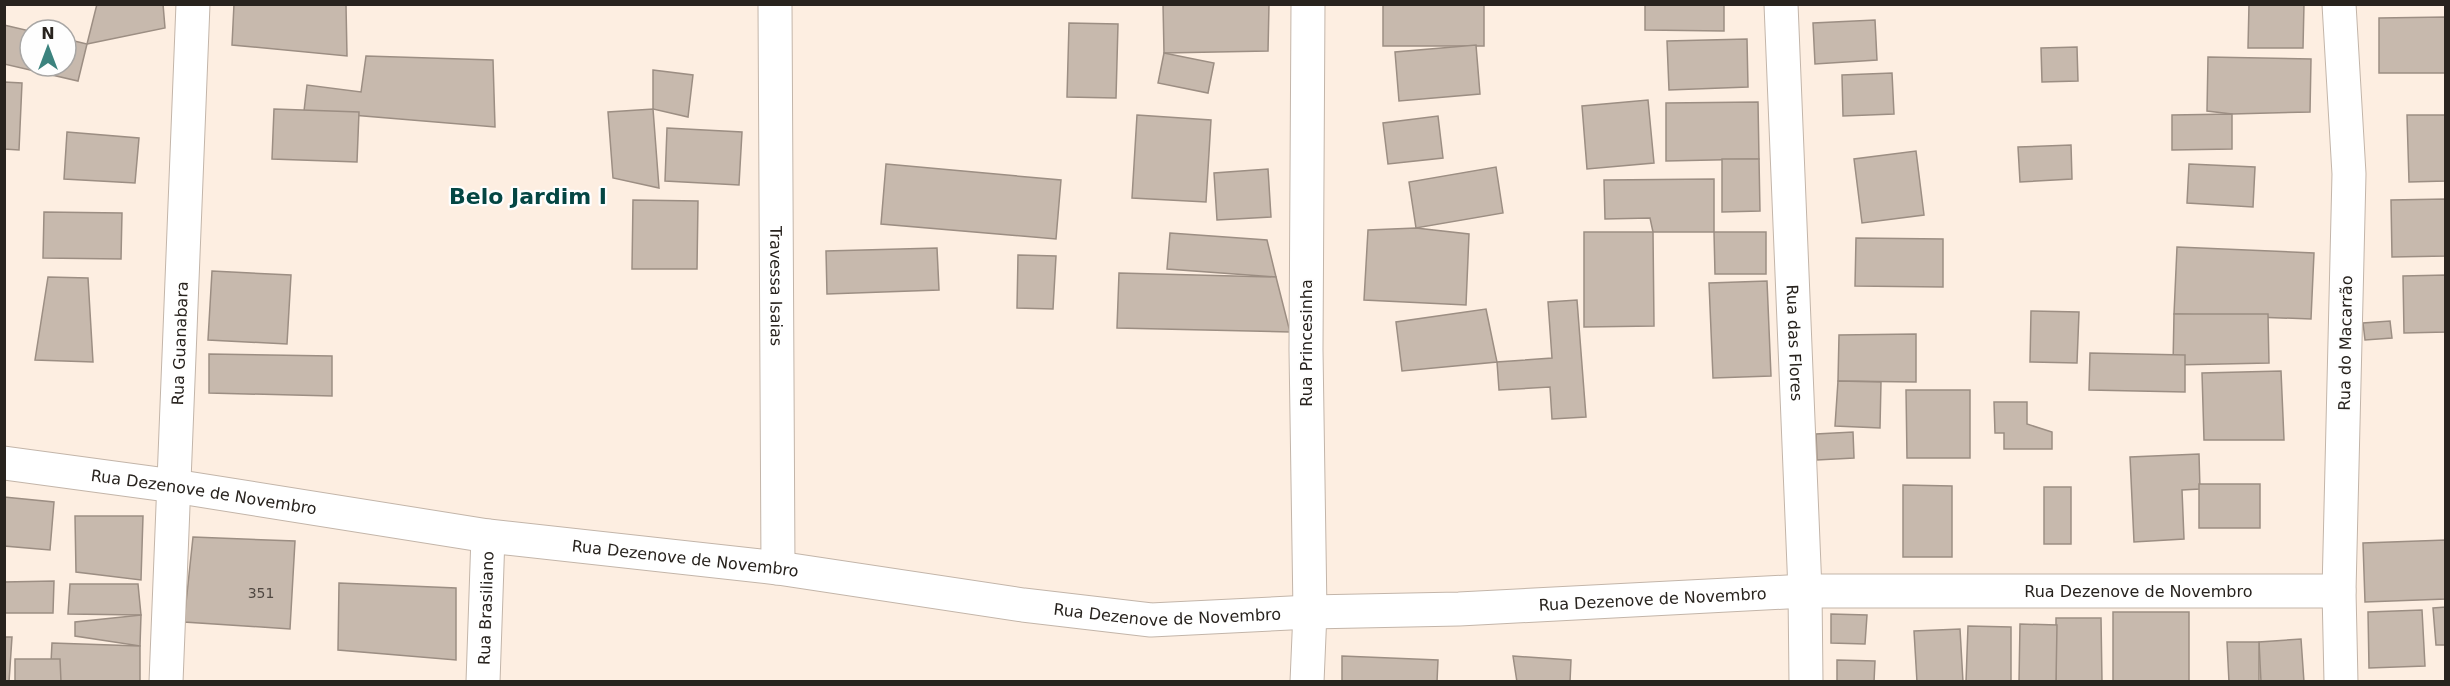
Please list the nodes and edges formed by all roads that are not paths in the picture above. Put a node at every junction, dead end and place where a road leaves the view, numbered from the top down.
1 (193, 4) edge
2 (775, 4) edge
3 (1308, 4) edge
4 (1781, 4) edge
5 (2339, 4) edge
6 (4, 464) edge
7 (174, 486) junction
8 (488, 536) junction
9 (778, 568) junction
10 (1805, 591) junction
11 (2339, 591) junction
12 (1310, 612) junction
13 (166, 681) edge
14 (483, 681) edge
15 (1307, 681) edge
16 (1806, 681) edge
17 (2341, 681) edge

1 - 7 street, Rua Guanabara
2 - 9 street, Travessa Isaias
3 - 12 street, Rua Princesinha
4 - 10 street, Rua das Flores
5 - 11 street, Rua do Macarrão
6 - 7 street, Rua Dezenove de Novembro
7 - 8 street, Rua Dezenove de Novembro
7 - 13 street, Rua Guanabara
8 - 9 street, Rua Dezenove de Novembro
8 - 14 street, Rua Brasiliano
9 - 12 street, Rua Dezenove de Novembro
10 - 11 street, Rua Dezenove de Novembro
10 - 12 street, Rua Dezenove de Novembro
10 - 16 street, Rua das Flores
11 - 17 street, Rua do Macarrão
12 - 15 street, Rua Princesinha

